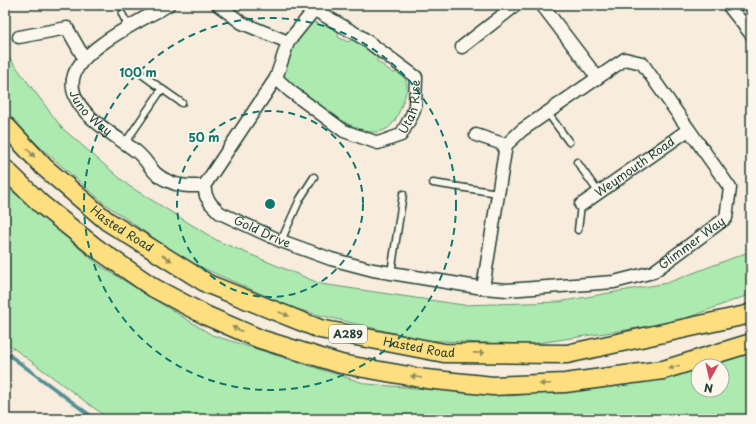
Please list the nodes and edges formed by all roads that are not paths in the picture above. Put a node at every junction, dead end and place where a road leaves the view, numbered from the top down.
1 (168, 5) edge
2 (218, 5) edge
3 (516, 5) edge
4 (542, 5) edge
5 (728, 5) edge
6 (316, 8) edge
7 (122, 14) dead end
8 (129, 27) junction
9 (751, 34) edge
10 (19, 37) dead end
11 (288, 42) junction
12 (462, 47) dead end
13 (84, 58) junction
14 (136, 70) dead end
15 (597, 77) junction
16 (276, 78) junction
17 (162, 89) junction
18 (182, 103) dead end
19 (547, 112) junction
20 (5, 125) edge
21 (688, 130) junction
22 (476, 135) dead end
23 (569, 142) dead end
24 (125, 143) junction
25 (506, 145) junction
26 (577, 162) dead end
27 (5, 169) edge
28 (314, 177) dead end
29 (433, 183) dead end
30 (204, 186) junction
31 (498, 193) junction
32 (598, 193) junction
33 (403, 194) dead end
34 (581, 205) joint
35 (578, 230) dead end
36 (281, 241) junction
37 (391, 273) junction
38 (482, 288) junction
39 (751, 313) edge
40 (751, 343) edge

1 - 8 street, Juno Way
2 - 11 street
3 - 12 street
4 - 15 street
5 - 9 street
6 - 11 street
6 - 16 street, Utah Rise
7 - 8 lane
8 - 13 street, Juno Way
10 - 13 street
11 - 16 street
13 - 24 street, Juno Way
14 - 17 lane
15 - 19 street, Glimmer Way
15 - 21 street, Glimmer Way
16 - 30 street
17 - 18 lane
17 - 24 lane
19 - 23 lane
19 - 25 street, Glimmer Way
20 -> 39 main road, Hasted Road / A289
21 - 32 street, Weymouth Road
21 - 38 street, Glimmer Way
22 - 25 street
24 - 30 street, Juno Way
25 - 31 street
26 - 32 lane
40 -> 27 main road, A289
28 - 36 lane
29 - 31 lane
30 - 36 street, Gold Drive
31 - 38 street
32 - 34 street, Weymouth Road
33 - 37 lane
34 - 35 lane
36 - 37 street, Gold Drive
37 - 38 street, Gold Drive

